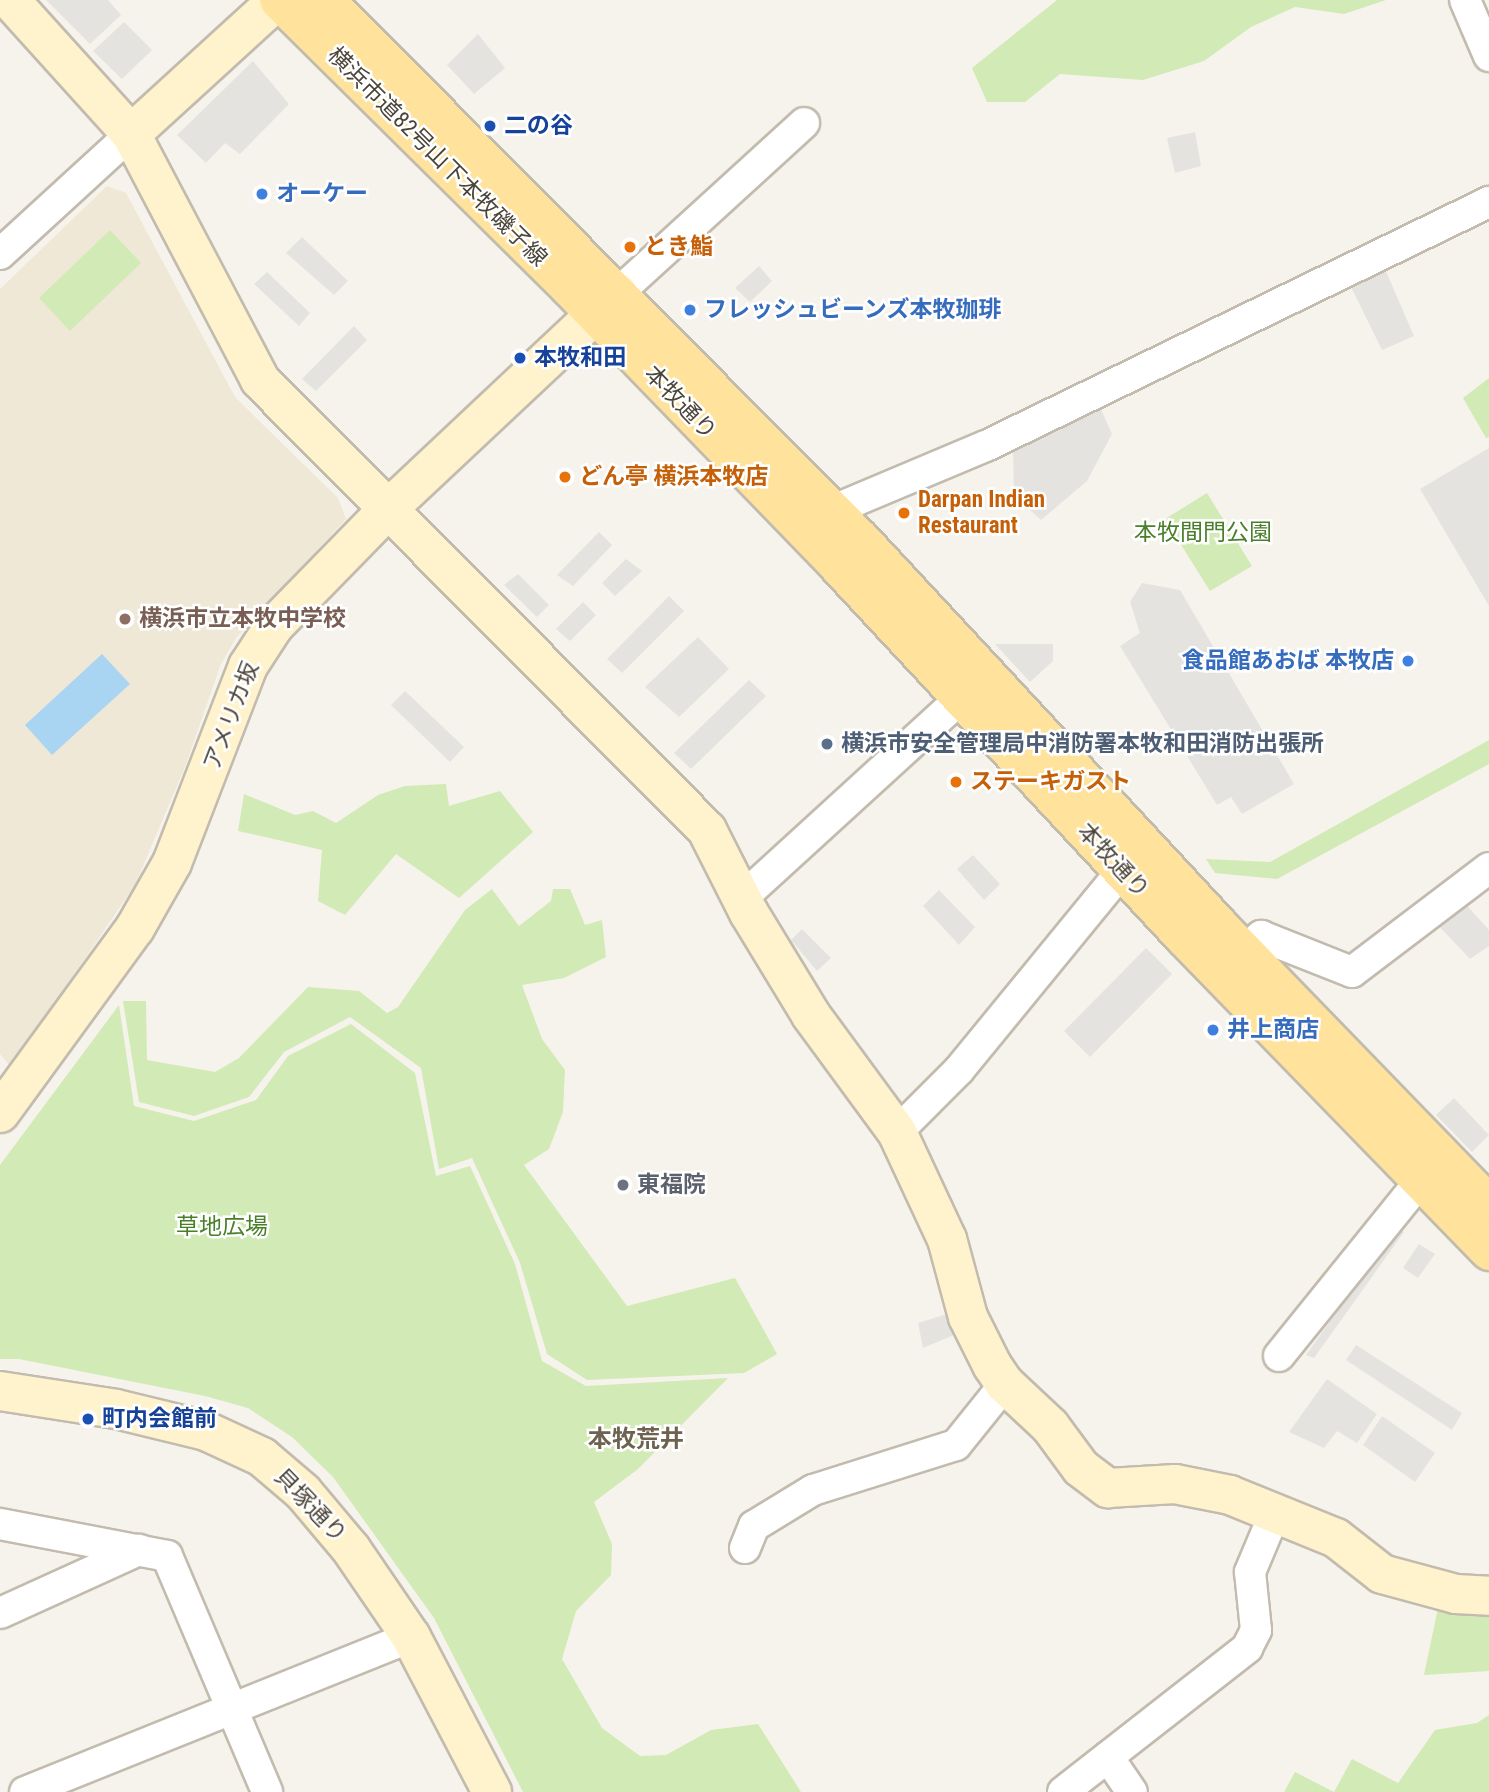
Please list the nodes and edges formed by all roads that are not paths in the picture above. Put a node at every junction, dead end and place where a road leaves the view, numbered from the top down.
1 (10, 0) edge
2 (278, 0) edge
3 (325, 0) edge
4 (1465, 0) edge
5 (1489, 56) edge
6 (804, 123) dead end
7 (131, 134) junction
8 (1489, 202) edge
9 (0, 254) edge
10 (607, 304) junction
11 (389, 508) junction
12 (819, 523) junction
13 (962, 697) junction
14 (1147, 851) junction
15 (1489, 868) edge
16 (742, 898) junction
17 (1232, 962) junction
18 (0, 1112) edge
19 (897, 1132) junction
20 (1421, 1180) junction
21 (1489, 1205) edge
22 (1489, 1251) edge
23 (1279, 1356) dead end
24 (1005, 1384) junction
25 (0, 1391) edge
26 (1276, 1510) junction
27 (0, 1524) edge
28 (745, 1548) dead end
29 (139, 1550) junction
30 (1489, 1596) edge
31 (0, 1612) edge
32 (411, 1637) junction
33 (231, 1708) junction
34 (1108, 1757) junction
35 (25, 1792) edge
36 (267, 1792) edge
37 (492, 1792) edge
38 (1063, 1792) edge
39 (1132, 1792) edge

1 - 7 street
2 - 7 street
2 - 10 main road, 横浜市道82号山下本牧磯子線
3 - 10 main road, 横浜市道82号山下本牧磯子線
4 - 5 street
6 - 10 street
7 - 9 street
7 - 11 street
8 - 12 street
10 - 11 street, アメリカ坂
10 - 12 main road, 本牧通り
11 - 16 street
11 - 18 street, アメリカ坂
12 - 13 main road, 本牧通り
12 - 14 main road, 本牧通り
13 - 14 main road, 本牧通り
13 - 16 street
14 - 17 main road, 本牧通り
14 - 19 street
15 - 17 street
16 - 19 street
17 - 20 main road, 本牧通り
17 - 21 main road, 本牧通り
19 - 24 street
20 - 22 main road, 本牧通り
20 - 23 street
24 - 26 street
24 - 28 street
25 - 32 street, 貝塚通り
26 - 30 street
26 - 34 street
27 - 29 street
29 - 31 street
29 - 33 street
32 - 33 street
32 - 37 street, 貝塚通り
33 - 35 street
33 - 36 street
34 - 38 street
34 - 39 street

